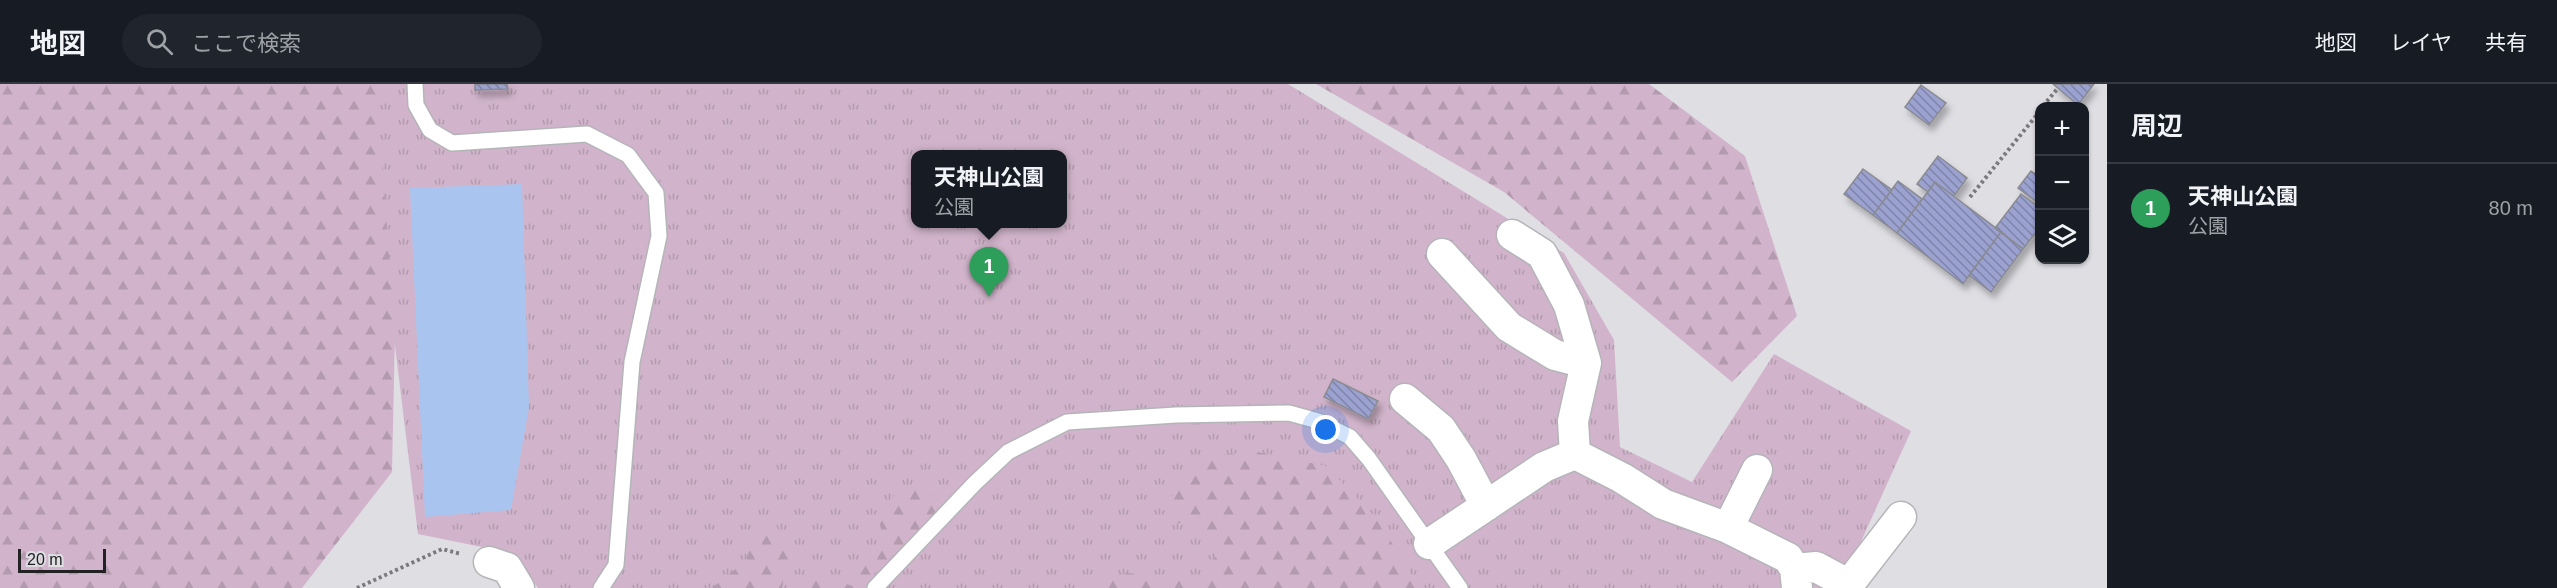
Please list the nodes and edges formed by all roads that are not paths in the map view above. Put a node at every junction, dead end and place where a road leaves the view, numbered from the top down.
1 (415, 84) edge
2 (1512, 235) dead end
3 (1442, 254) dead end
4 (1586, 363) junction
5 (1405, 399) dead end
6 (1575, 454) junction
7 (1757, 470) dead end
8 (1486, 506) junction
9 (1901, 517) dead end
10 (1728, 528) junction
11 (1429, 543) junction
12 (489, 562) road end
13 (1796, 579) edge
14 (1847, 586) edge
15 (519, 588) edge
16 (602, 588) edge
17 (875, 588) edge
18 (1460, 588) edge

1 - 16 lane
2 - 4 street
3 - 4 street
4 - 6 street
5 - 8 street
6 - 8 street
6 - 10 street
7 - 10 street
8 - 11 street
9 - 14 street
10 - 13 street
11 - 17 lane
11 - 18 lane
12 - 15 street
13 - 14 street

